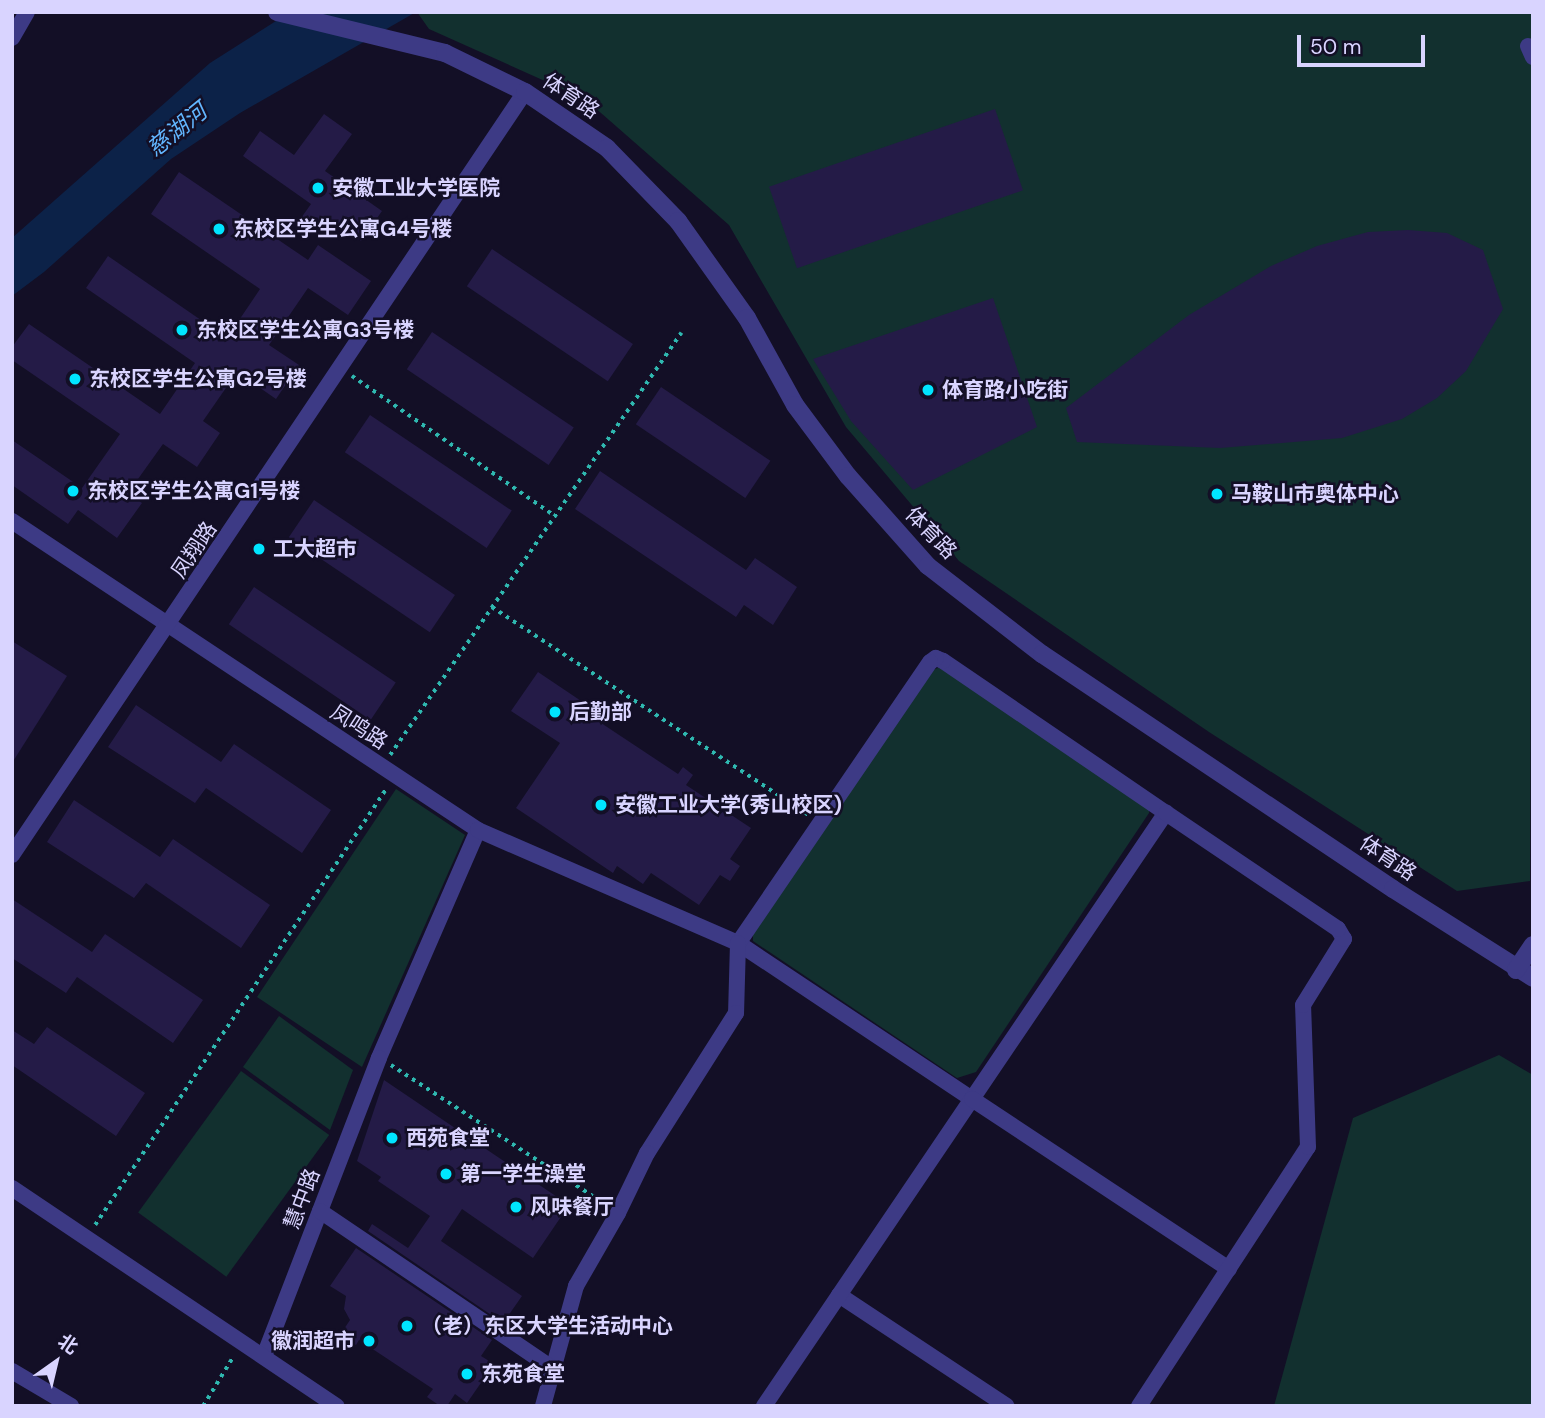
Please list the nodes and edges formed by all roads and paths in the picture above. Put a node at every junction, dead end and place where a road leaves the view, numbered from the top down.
1 (27, 12) edge
2 (277, 12) edge
3 (12, 38) edge
4 (525, 92) junction
5 (681, 333) dead end
6 (341, 369) junction
7 (555, 516) junction
8 (12, 520) edge
9 (492, 607) junction
10 (168, 626) junction
11 (388, 771) junction
12 (1166, 813) junction
13 (820, 823) junction
14 (478, 830) junction
15 (12, 855) edge
16 (738, 943) junction
17 (1533, 945) edge
18 (1516, 970) junction
19 (1533, 978) edge
20 (379, 1058) junction
21 (972, 1100) junction
22 (12, 1188) edge
23 (320, 1211) junction
24 (618, 1213) junction
25 (87, 1237) junction
26 (1228, 1269) junction
27 (839, 1295) junction
28 (235, 1354) dead end
29 (264, 1356) junction
30 (553, 1369) junction
31 (12, 1371) edge
32 (54, 1401) edge
33 (71, 1406) edge
34 (203, 1406) edge
35 (336, 1406) edge
36 (543, 1406) edge
37 (764, 1406) edge
38 (1007, 1406) edge
39 (1139, 1406) edge

1 - 3 street
2 - 4 street, 体育路
4 - 6 street, 凤翔路
4 - 18 street, 体育路
5 - 7 path
6 - 7 path
6 - 10 street, 凤翔路
7 - 9 path
8 - 10 street, 凤鸣路
9 - 11 path
9 - 13 path
10 - 11 street, 凤鸣路
10 - 15 street, 凤翔路
11 - 14 street, 凤鸣路
11 - 25 path
12 - 13 street
12 - 21 street
12 - 26 street
13 - 16 street
14 - 16 street, 凤鸣路
14 - 20 street
16 - 21 street, 凤鸣路
16 - 24 street
17 - 18 street
18 - 19 street, 体育路
20 - 23 street, 慧中路
20 - 24 path
21 - 26 street, 凤鸣路
21 - 27 street
22 - 25 street
23 - 29 street, 慧中路
23 - 30 street
24 - 30 street
25 - 29 street
26 - 39 street
27 - 37 street
27 - 38 street
28 - 34 path
29 - 35 street
30 - 36 street
31 - 32 street
32 - 33 street

